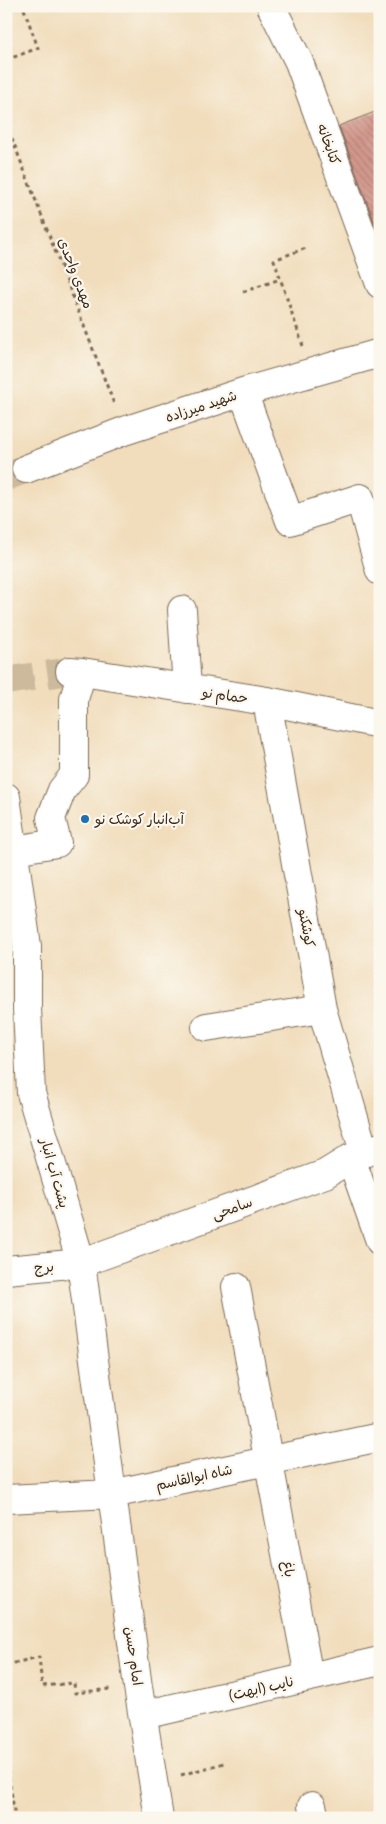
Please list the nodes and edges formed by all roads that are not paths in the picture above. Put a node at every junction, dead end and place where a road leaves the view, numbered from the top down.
1 (271, 6) edge
2 (380, 284) edge
3 (380, 353) edge
4 (243, 392) junction
5 (26, 470) tunnel mouth
6 (380, 571) edge
7 (182, 610) dead end
8 (187, 689) junction
9 (267, 701) junction
10 (380, 724) edge
11 (6, 797) edge
12 (14, 850) junction
13 (322, 1009) junction
14 (206, 1027) dead end
15 (365, 1152) edge
16 (380, 1241) edge
17 (81, 1263) junction
18 (6, 1270) edge
19 (236, 1287) dead end
20 (380, 1436) edge
21 (269, 1461) junction
22 (112, 1494) junction
23 (6, 1499) edge
24 (380, 1661) edge
25 (309, 1677) junction
26 (143, 1715) junction
27 (159, 1818) edge

1 - 2 street, کتابخانه
3 - 4 street, شهید میرزاده
4 - 5 street, شهید میرزاده
4 - 6 street
7 - 8 street
8 - 9 street, حمام نو
8 - 12 street, حمام نو
9 - 10 street, حمام نو
9 - 13 street, کوشکنو
11 - 12 street
12 - 17 street, پشت آب انبار
13 - 14 street
13 - 15 street, کوشکنو
15 - 16 street, کوشکنو
15 - 17 street, سامحی
17 - 18 street, برج
17 - 22 street, پشت آب انبار
19 - 21 street, باغ
20 - 21 street, شاه ابوالقاسم
21 - 22 street, شاه ابوالقاسم
21 - 25 street, باغ
22 - 23 street, شاه ابوالقاسم
22 - 26 street, امام حسن
24 - 25 street, نایب (ابهت)
25 - 26 street, نایب (ابهت)
26 - 27 street, امام حسن

